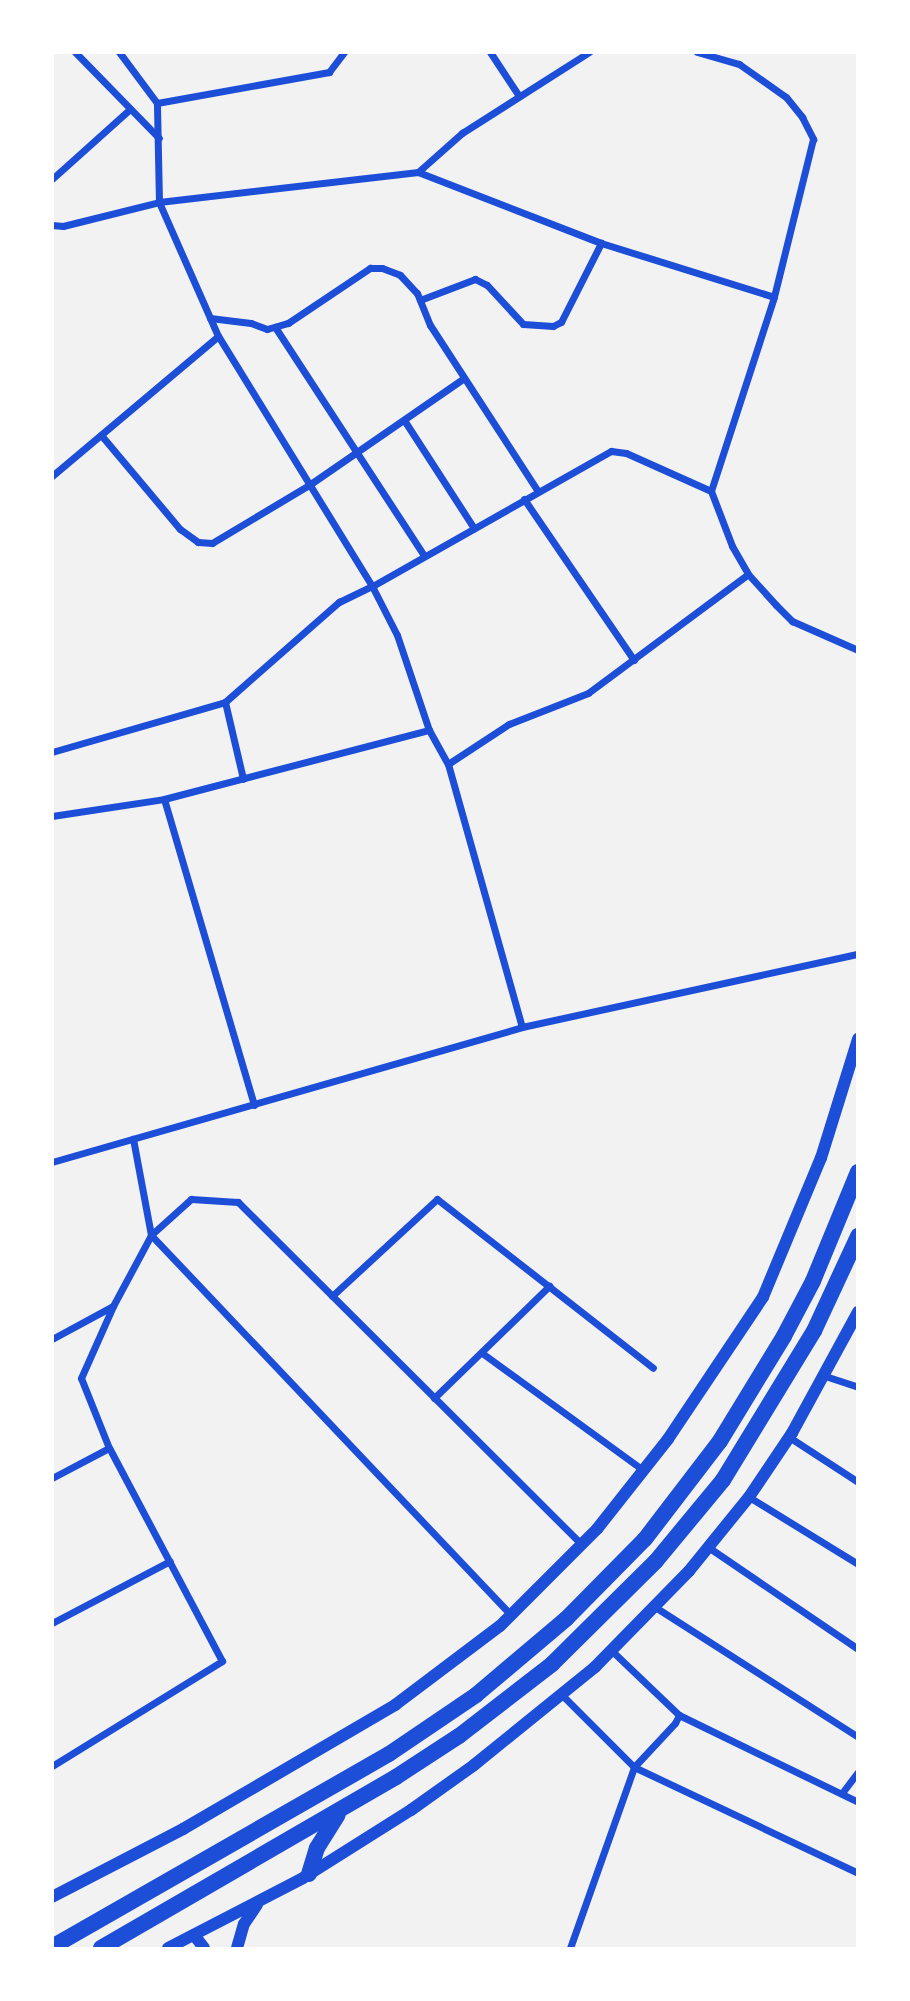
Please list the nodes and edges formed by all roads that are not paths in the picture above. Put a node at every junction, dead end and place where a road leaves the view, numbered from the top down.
1 (75, 52) edge
2 (119, 52) edge
3 (344, 52) edge
4 (490, 52) edge
5 (589, 52) edge
6 (696, 52) edge
7 (519, 96) junction
8 (158, 103) junction
9 (130, 109) junction
10 (160, 139) junction
11 (418, 172) junction
12 (52, 179) edge
13 (159, 202) junction
14 (52, 225) edge
15 (601, 243) junction
16 (774, 297) junction
17 (420, 300) junction
18 (210, 318) junction
19 (275, 327) junction
20 (218, 336) junction
21 (464, 378) junction
22 (404, 420) junction
23 (101, 435) junction
24 (356, 453) junction
25 (52, 476) edge
26 (309, 485) junction
27 (538, 491) junction
28 (711, 491) junction
29 (524, 499) junction
30 (474, 528) junction
31 (425, 556) junction
32 (748, 574) junction
33 (372, 586) junction
34 (858, 650) edge
35 (634, 660) junction
36 (225, 702) junction
37 (429, 730) junction
38 (52, 752) edge
39 (448, 764) junction
40 (243, 779) junction
41 (164, 799) junction
42 (52, 816) edge
43 (858, 954) edge
44 (522, 1027) junction
45 (858, 1038) edge
46 (254, 1105) junction
47 (133, 1139) junction
48 (52, 1162) edge
49 (858, 1172) edge
50 (151, 1235) junction
51 (858, 1236) edge
52 (549, 1286) junction
53 (332, 1296) junction
54 (113, 1306) junction
55 (858, 1312) edge
56 (52, 1339) edge
57 (482, 1353) junction
58 (653, 1368) dead end
59 (825, 1376) junction
60 (858, 1387) edge
61 (434, 1398) junction
62 (789, 1437) junction
63 (109, 1448) junction
64 (643, 1470) junction
65 (52, 1478) edge
66 (858, 1482) edge
67 (749, 1497) junction
68 (582, 1545) junction
69 (708, 1547) junction
70 (170, 1561) junction
71 (858, 1564) edge
72 (655, 1607) junction
73 (512, 1616) junction
74 (52, 1623) edge
75 (858, 1649) edge
76 (612, 1650) junction
77 (562, 1695) junction
78 (679, 1715) junction
79 (858, 1737) edge
80 (52, 1766) edge
81 (634, 1767) junction
82 (858, 1772) edge
83 (842, 1793) junction
84 (858, 1802) edge
85 (342, 1809) junction
86 (858, 1873) edge
87 (309, 1874) junction
88 (52, 1897) edge
89 (259, 1902) junction
90 (194, 1935) junction
91 (52, 1947) edge
92 (101, 1948) edge
93 (168, 1948) edge
94 (204, 1948) edge
95 (237, 1948) edge
96 (570, 1948) edge

1 - 9 street
2 - 8 street
3 - 8 street
4 - 7 street
5 - 7 street
6 - 16 street
7 - 11 street
8 - 10 street
9 - 10 street
9 - 12 street
10 - 13 street
11 - 13 street
11 - 15 street
13 - 14 street
13 - 18 street
15 - 16 street
15 - 17 street
16 - 28 street
17 - 19 street
17 - 21 street
18 - 19 street
18 - 20 street
19 - 24 street
20 - 23 street
20 - 26 street
21 - 22 street
21 - 27 street
22 - 24 street
22 - 30 street
23 - 25 street
23 - 26 street
24 - 26 street
24 - 31 street
26 - 33 street
27 - 28 street
27 - 29 street
28 - 32 street
29 - 30 street
29 - 35 street
30 - 31 street
31 - 33 street
32 - 34 street
32 - 35 street
33 - 36 street
33 - 37 street
35 - 39 street
36 - 38 street
36 - 40 street
37 - 39 street
37 - 40 street
39 - 44 street
40 - 41 street
41 - 42 street
41 - 46 street
43 - 44 street
44 - 46 street
45 - 64 street
46 - 47 street
47 - 48 street
47 - 50 street
49 - 91 highway
50 - 53 street
50 - 54 street
50 - 73 street
51 - 85 highway
52 - 53 street
52 - 57 street
52 - 58 street
53 - 61 street
54 - 56 street
54 - 63 street
55 - 59 street
57 - 61 street
57 - 64 street
59 - 60 street
59 - 62 street
61 - 68 street
62 - 66 street
62 - 67 street
63 - 65 street
63 - 70 street
64 - 68 street
67 - 69 street
67 - 71 street
68 - 73 street
69 - 72 street
69 - 75 street
70 - 74 street
70 - 80 street
72 - 76 street
72 - 79 street
73 - 88 street
76 - 77 street
76 - 78 street
77 - 81 street
77 - 87 street
78 - 81 street
78 - 83 street
81 - 86 street
81 - 96 street
82 - 83 street
83 - 84 street
85 - 87 highway
85 - 92 highway
87 - 89 street
89 - 90 street
89 - 95 street
90 - 93 street
90 - 94 street

